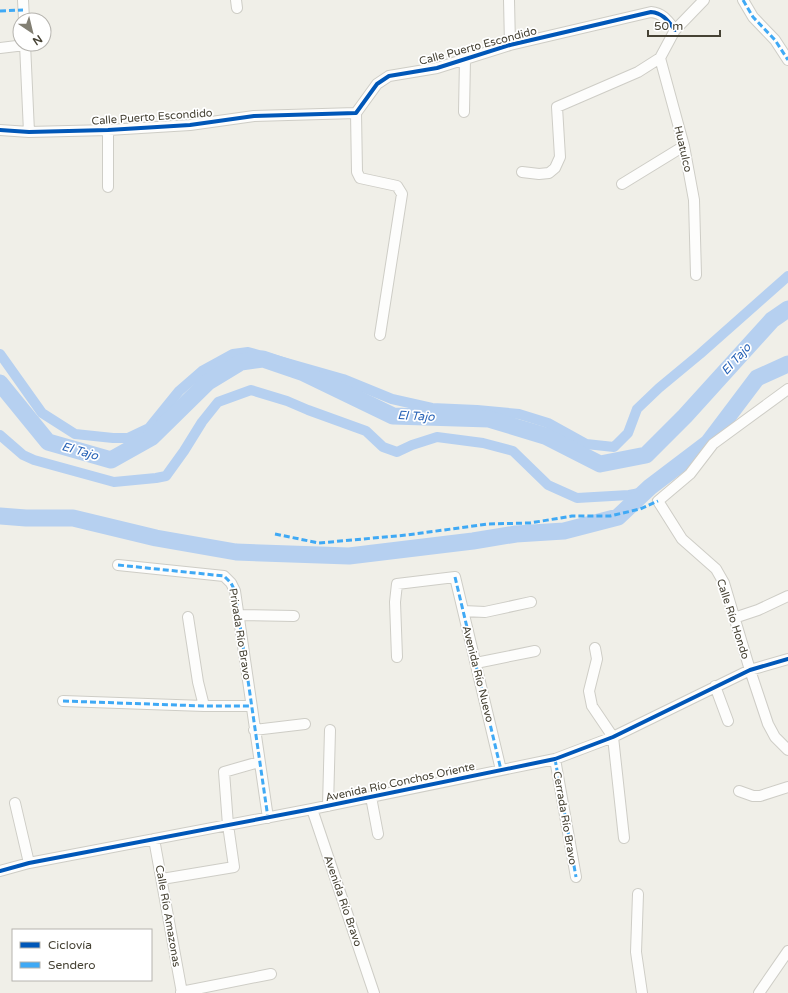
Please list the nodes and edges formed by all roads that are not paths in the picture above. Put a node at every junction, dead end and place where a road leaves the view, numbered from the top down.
1 (23, 0) edge
2 (509, 0) edge
3 (704, 0) edge
4 (743, 0) edge
5 (24, 12) edge
6 (675, 30) junction
7 (510, 45) junction
8 (12, 47) edge
9 (0, 48) edge
10 (25, 52) edge
11 (660, 58) junction
12 (465, 59) junction
13 (788, 60) edge
14 (356, 112) junction
15 (464, 112) dead end
16 (0, 130) edge
17 (108, 130) junction
18 (29, 132) junction
19 (684, 146) junction
20 (522, 172) dead end
21 (622, 184) dead end
22 (108, 187) dead end
23 (696, 275) dead end
24 (380, 335) dead end
25 (788, 389) edge
26 (118, 565) dead end
27 (788, 596) edge
28 (532, 602) dead end
29 (463, 612) junction
30 (238, 615) junction
31 (188, 616) dead end
32 (294, 616) dead end
33 (734, 618) junction
34 (596, 648) dead end
35 (535, 651) dead end
36 (397, 657) dead end
37 (788, 659) edge
38 (476, 663) junction
39 (750, 670) junction
40 (715, 686) junction
41 (63, 702) dead end
42 (204, 706) junction
43 (251, 706) junction
44 (728, 721) dead end
45 (305, 724) dead end
46 (254, 730) junction
47 (330, 730) dead end
48 (613, 737) junction
49 (788, 750) edge
50 (555, 759) junction
51 (259, 762) junction
52 (502, 770) junction
53 (788, 787) edge
54 (739, 791) dead end
55 (371, 797) junction
56 (15, 803) dead end
57 (328, 806) junction
58 (312, 810) junction
59 (268, 818) junction
60 (228, 825) junction
61 (378, 834) dead end
62 (624, 838) dead end
63 (154, 839) junction
64 (29, 863) junction
65 (0, 870) edge
66 (576, 877) dead end
67 (162, 879) junction
68 (638, 894) dead end
69 (788, 951) edge
70 (271, 974) dead end
71 (226, 988) edge
72 (182, 993) edge
73 (374, 993) edge
74 (642, 993) edge
75 (759, 993) edge

1 - 5 street
2 - 7 street
3 - 6 street
4 - 13 street
6 - 7 street, Calle Puerto Escondido
6 - 11 street
7 - 12 street, Calle Puerto Escondido
8 - 9 street
10 - 18 street
11 - 19 street, Huatulco
11 - 20 street
12 - 14 street, Calle Puerto Escondido
12 - 15 street
14 - 17 street, Calle Puerto Escondido
14 - 24 street
16 - 18 street, Calle Puerto Escondido
17 - 18 street, Calle Puerto Escondido
17 - 22 street
19 - 21 street
19 - 23 street, Huatulco
25 - 33 street, Calle Río Hondo
26 - 30 street, Privada Río Bravo
27 - 33 street
28 - 29 street
29 - 36 street, Avenida Río Nuevo
29 - 38 street, Avenida Río Nuevo
30 - 32 street
30 - 43 street, Privada Río Bravo
31 - 42 street
33 - 39 street, Calle Río Hondo
34 - 48 street
35 - 38 street
37 - 39 street, Avenida Río Conchos Oriente
38 - 52 street, Avenida Río Nuevo
39 - 40 street, Avenida Río Conchos Oriente
39 - 49 street, Calle Río Hondo
40 - 44 street
40 - 48 street, Avenida Río Conchos Oriente
41 - 42 street
42 - 43 street
43 - 46 street, Privada Río Bravo
45 - 46 street
46 - 51 street, Privada Río Bravo
47 - 57 street
48 - 50 street, Avenida Río Conchos Oriente
48 - 62 street
50 - 52 street, Avenida Río Conchos Oriente
50 - 66 street, Cerrada Río Bravo
51 - 59 street, Privada Río Bravo
51 - 60 street
52 - 55 street, Avenida Río Conchos Oriente
53 - 54 street
55 - 57 street, Avenida Río Conchos Oriente
55 - 61 street
56 - 64 street
57 - 58 street, Avenida Río Conchos Oriente
58 - 59 street, Avenida Río Conchos Oriente
58 - 73 street, Avenida Río Bravo
59 - 60 street, Avenida Río Conchos Oriente
60 - 63 street, Avenida Río Conchos Oriente
60 - 67 street
63 - 64 street, Avenida Río Conchos Oriente
63 - 67 street, Calle Río Amazonas
64 - 65 street, Avenida Río Conchos Oriente
67 - 72 street, Calle Río Amazonas
68 - 74 street
69 - 75 street
70 - 71 street
71 - 72 street

